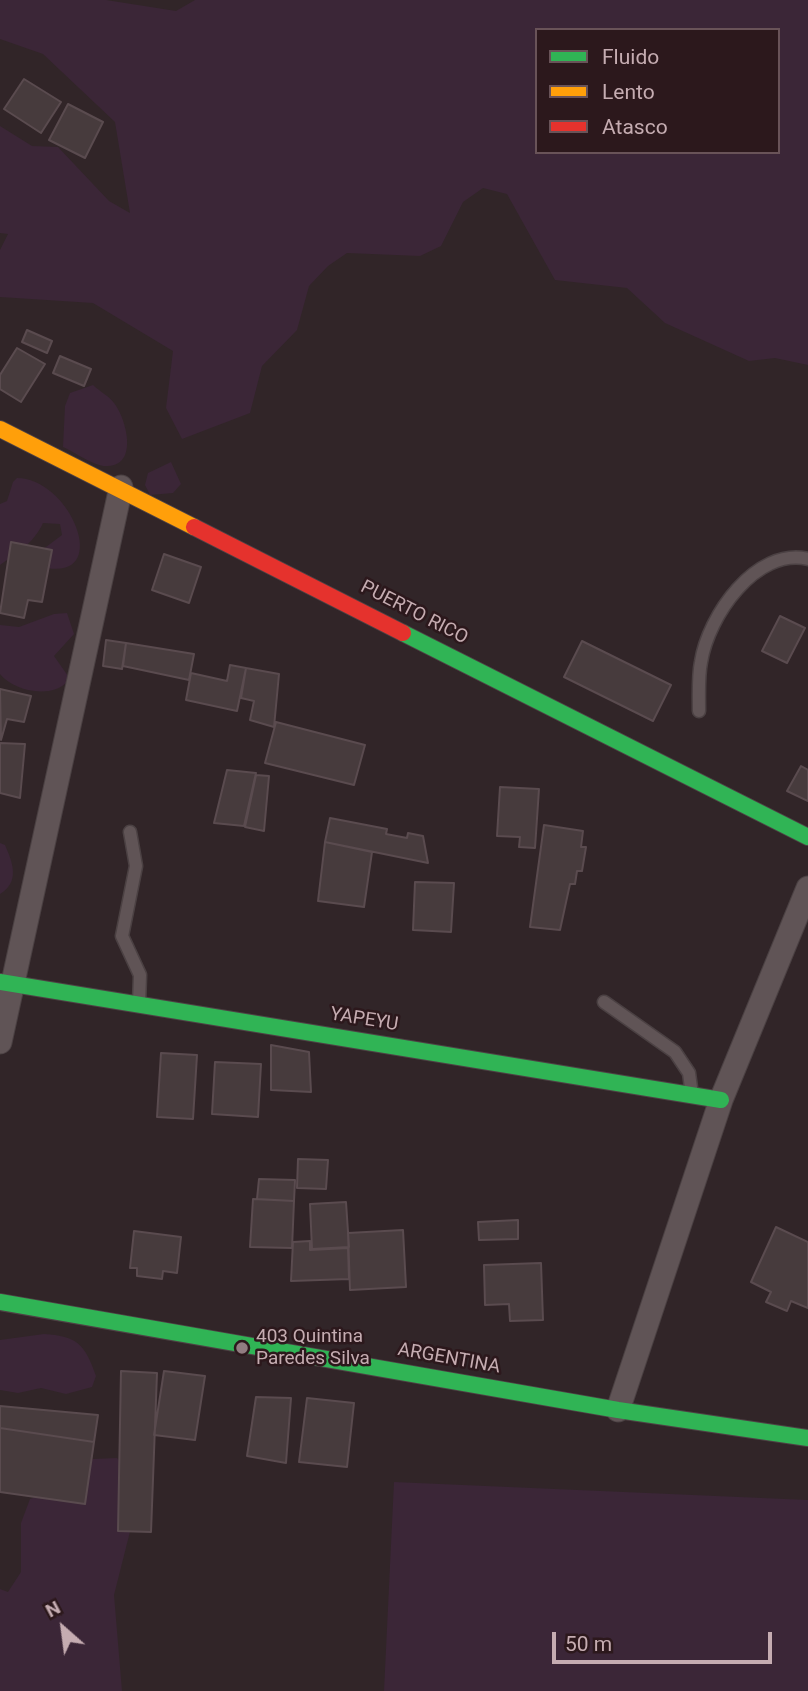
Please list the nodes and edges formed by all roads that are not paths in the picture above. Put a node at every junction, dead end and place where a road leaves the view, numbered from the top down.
1 (0, 429) edge
2 (121, 487) junction
3 (808, 559) edge
4 (699, 710) dead end
5 (130, 832) dead end
6 (808, 837) edge
7 (808, 888) edge
8 (6, 983) edge
9 (604, 1002) dead end
10 (139, 1004) junction
11 (0, 1042) edge
12 (692, 1095) junction
13 (721, 1100) junction
14 (0, 1302) edge
15 (618, 1410) junction
16 (808, 1438) edge

1 - 2 street, PUERTO RICO
2 - 6 street, PUERTO RICO
2 - 8 street
3 - 4 lane
5 - 10 lane
7 - 13 street
8 - 10 street, YAPEYU
8 - 11 street
9 - 12 lane
10 - 12 street, YAPEYU
12 - 13 street, YAPEYU
13 - 15 street
14 - 15 street, ARGENTINA
15 - 16 street, ARGENTINA

